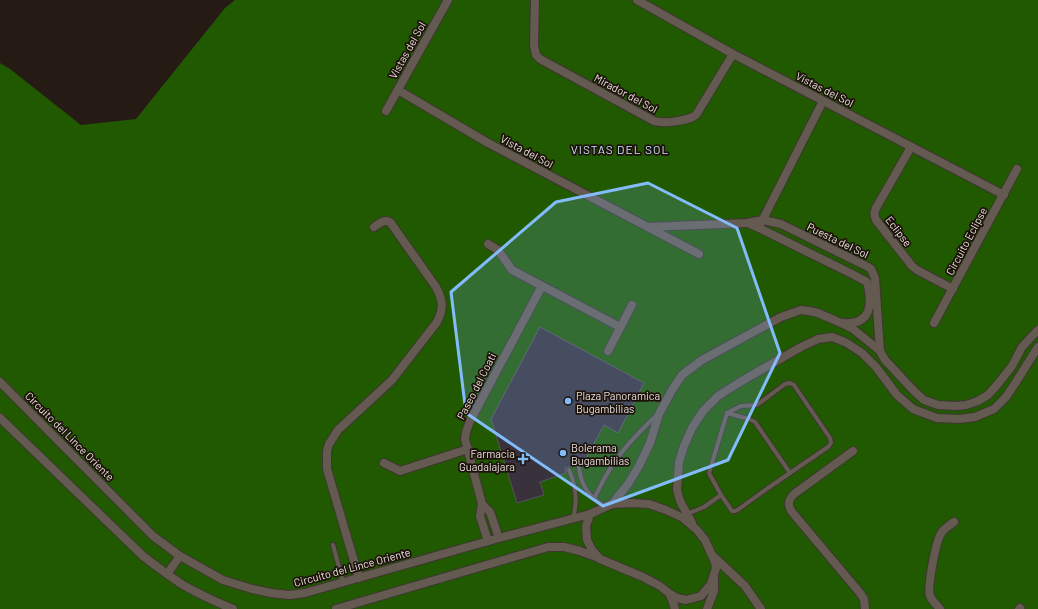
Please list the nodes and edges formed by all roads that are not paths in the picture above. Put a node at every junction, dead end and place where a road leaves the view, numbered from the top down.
1 (448, 0) edge
2 (535, 0) edge
3 (637, 0) edge
4 (733, 54) junction
5 (398, 90) junction
6 (822, 101) junction
7 (386, 111) dead end
8 (911, 147) junction
9 (1017, 169) dead end
10 (1004, 195) junction
11 (763, 220) junction
12 (747, 223) junction
13 (374, 227) dead end
14 (648, 227) junction
15 (759, 228) junction
16 (488, 244) dead end
17 (698, 254) dead end
18 (856, 261) junction
19 (850, 272) junction
20 (871, 280) junction
21 (542, 286) junction
22 (953, 289) junction
23 (632, 305) dead end
24 (841, 323) junction
25 (934, 323) dead end
26 (620, 327) junction
27 (1038, 330) edge
28 (1038, 347) edge
29 (608, 351) dead end
30 (880, 351) junction
31 (0, 382) edge
32 (727, 413) junction
33 (659, 414) junction
34 (0, 418) edge
35 (468, 449) junction
36 (853, 451) dead end
37 (384, 463) dead end
38 (579, 467) dead end
39 (569, 470) dead end
40 (790, 473) junction
41 (721, 495) junction
42 (594, 499) junction
43 (482, 504) junction
44 (609, 506) junction
45 (590, 514) junction
46 (687, 514) junction
47 (573, 518) junction
48 (954, 522) dead end
49 (697, 530) junction
50 (499, 538) junction
51 (488, 541) junction
52 (333, 545) dead end
53 (180, 556) junction
54 (713, 556) junction
55 (600, 559) junction
56 (167, 574) junction
57 (714, 576) junction
58 (359, 578) junction
59 (343, 582) junction
60 (670, 594) junction
61 (363, 605) edge
62 (937, 608) edge
63 (234, 609) edge
64 (336, 609) edge
65 (675, 609) edge
66 (707, 609) edge
67 (761, 609) edge
68 (865, 609) edge

1 - 5 street, Vistas del Sol
2 - 4 street, Mirador del Sol
3 - 4 street, Vistas del Sol
4 - 6 street, Vistas del Sol
5 - 7 street, Vistas del Sol
5 - 14 street, Vista del Sol
6 - 8 street, Vistas del Sol
6 - 11 street
8 - 10 street, Vistas del Sol
8 - 22 street, Eclipse
9 - 10 street, Circuito Eclipse
10 - 22 street, Circuito Eclipse
11 - 12 street
11 - 15 street
11 - 18 street, Puesta del Sol
12 - 14 street
12 - 15 street
13 - 58 street
14 - 17 street, Vista del Sol
15 - 19 street
16 - 21 street
18 - 19 street
18 - 20 street, Puesta del Sol
19 - 20 street
20 - 24 street
20 - 30 street
21 - 26 street
21 - 35 street, Paseo del Coati
22 - 25 street, Circuito Eclipse
23 - 26 street
24 - 30 street
24 - 33 street
26 - 29 street
27 - 30 street
28 - 46 street
31 - 53 street, Circuito del Lince Oriente
32 - 40 lane
32 - 40 lane
32 - 41 lane
33 - 42 lane
33 - 44 street
34 - 56 street
35 - 37 street
35 - 43 street, Paseo del Coati
36 - 68 street
38 - 42 lane
39 - 47 lane
40 - 41 lane
41 - 46 lane
42 - 44 lane
43 - 50 street, Paseo del Coati
43 - 51 street, Paseo del Coati
44 - 45 street, Circuito del Lince Oriente
44 - 49 street
45 - 47 street, Circuito del Lince Oriente
45 - 55 street
46 - 49 street
47 - 50 street, Circuito del Lince Oriente
48 - 62 street
49 - 54 street
50 - 51 street, Circuito del Lince Oriente
51 - 58 street, Circuito del Lince Oriente
52 - 59 lane
53 - 56 street
53 - 59 street, Circuito del Lince Oriente
54 - 57 street
54 - 67 street
55 - 60 street
55 - 61 street
56 - 63 street
57 - 60 street
57 - 66 street
58 - 59 street, Circuito del Lince Oriente
60 - 65 street
61 - 64 street

